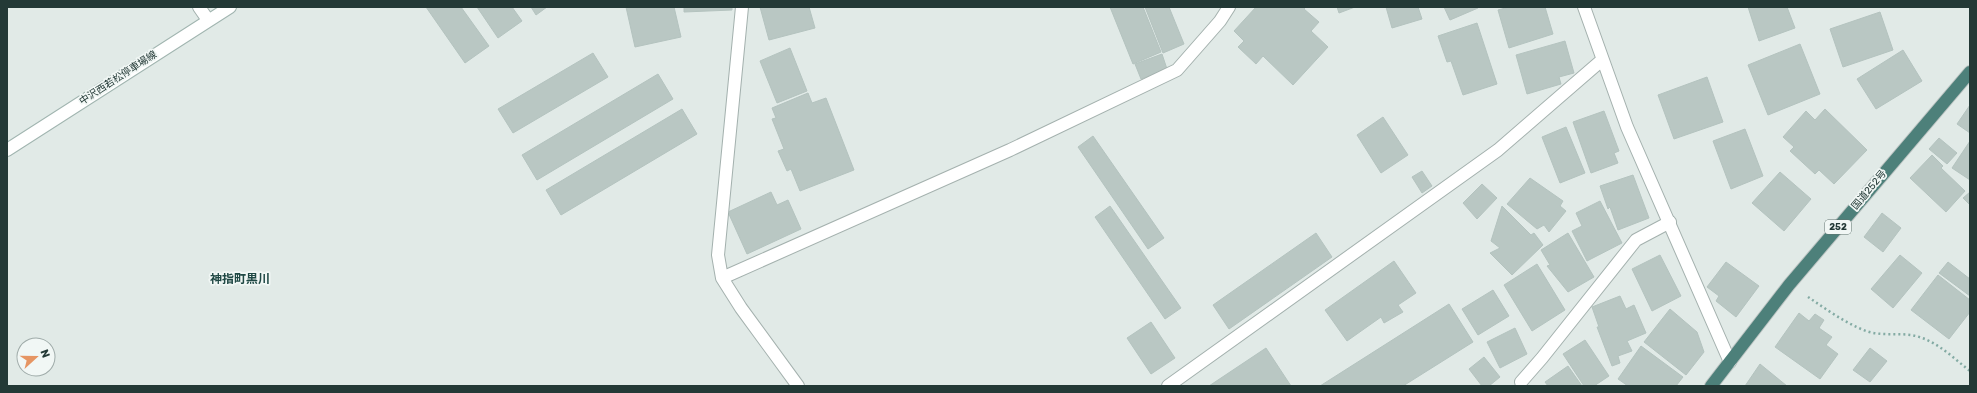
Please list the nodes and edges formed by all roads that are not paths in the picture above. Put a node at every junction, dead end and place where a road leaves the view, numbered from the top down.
1 (199, 7) edge
2 (230, 7) edge
3 (742, 7) edge
4 (1229, 7) edge
5 (1584, 7) edge
6 (208, 20) junction
7 (1602, 60) junction
8 (1970, 72) edge
9 (7, 150) edge
10 (1670, 222) junction
11 (722, 278) junction
12 (1730, 362) junction
13 (1521, 382) dead end
14 (798, 386) edge
15 (1168, 386) edge
16 (1711, 386) edge

1 - 6 street
2 - 6 street, 中沢西若松停車場線
3 - 11 street
4 - 11 street
5 - 7 street
6 - 9 street, 中沢西若松停車場線
7 - 10 street
7 - 15 street
8 - 12 highway, 国道252号 / 252
10 - 12 street
10 - 13 street
11 - 14 street
12 - 16 highway, 国道252号 / 252

